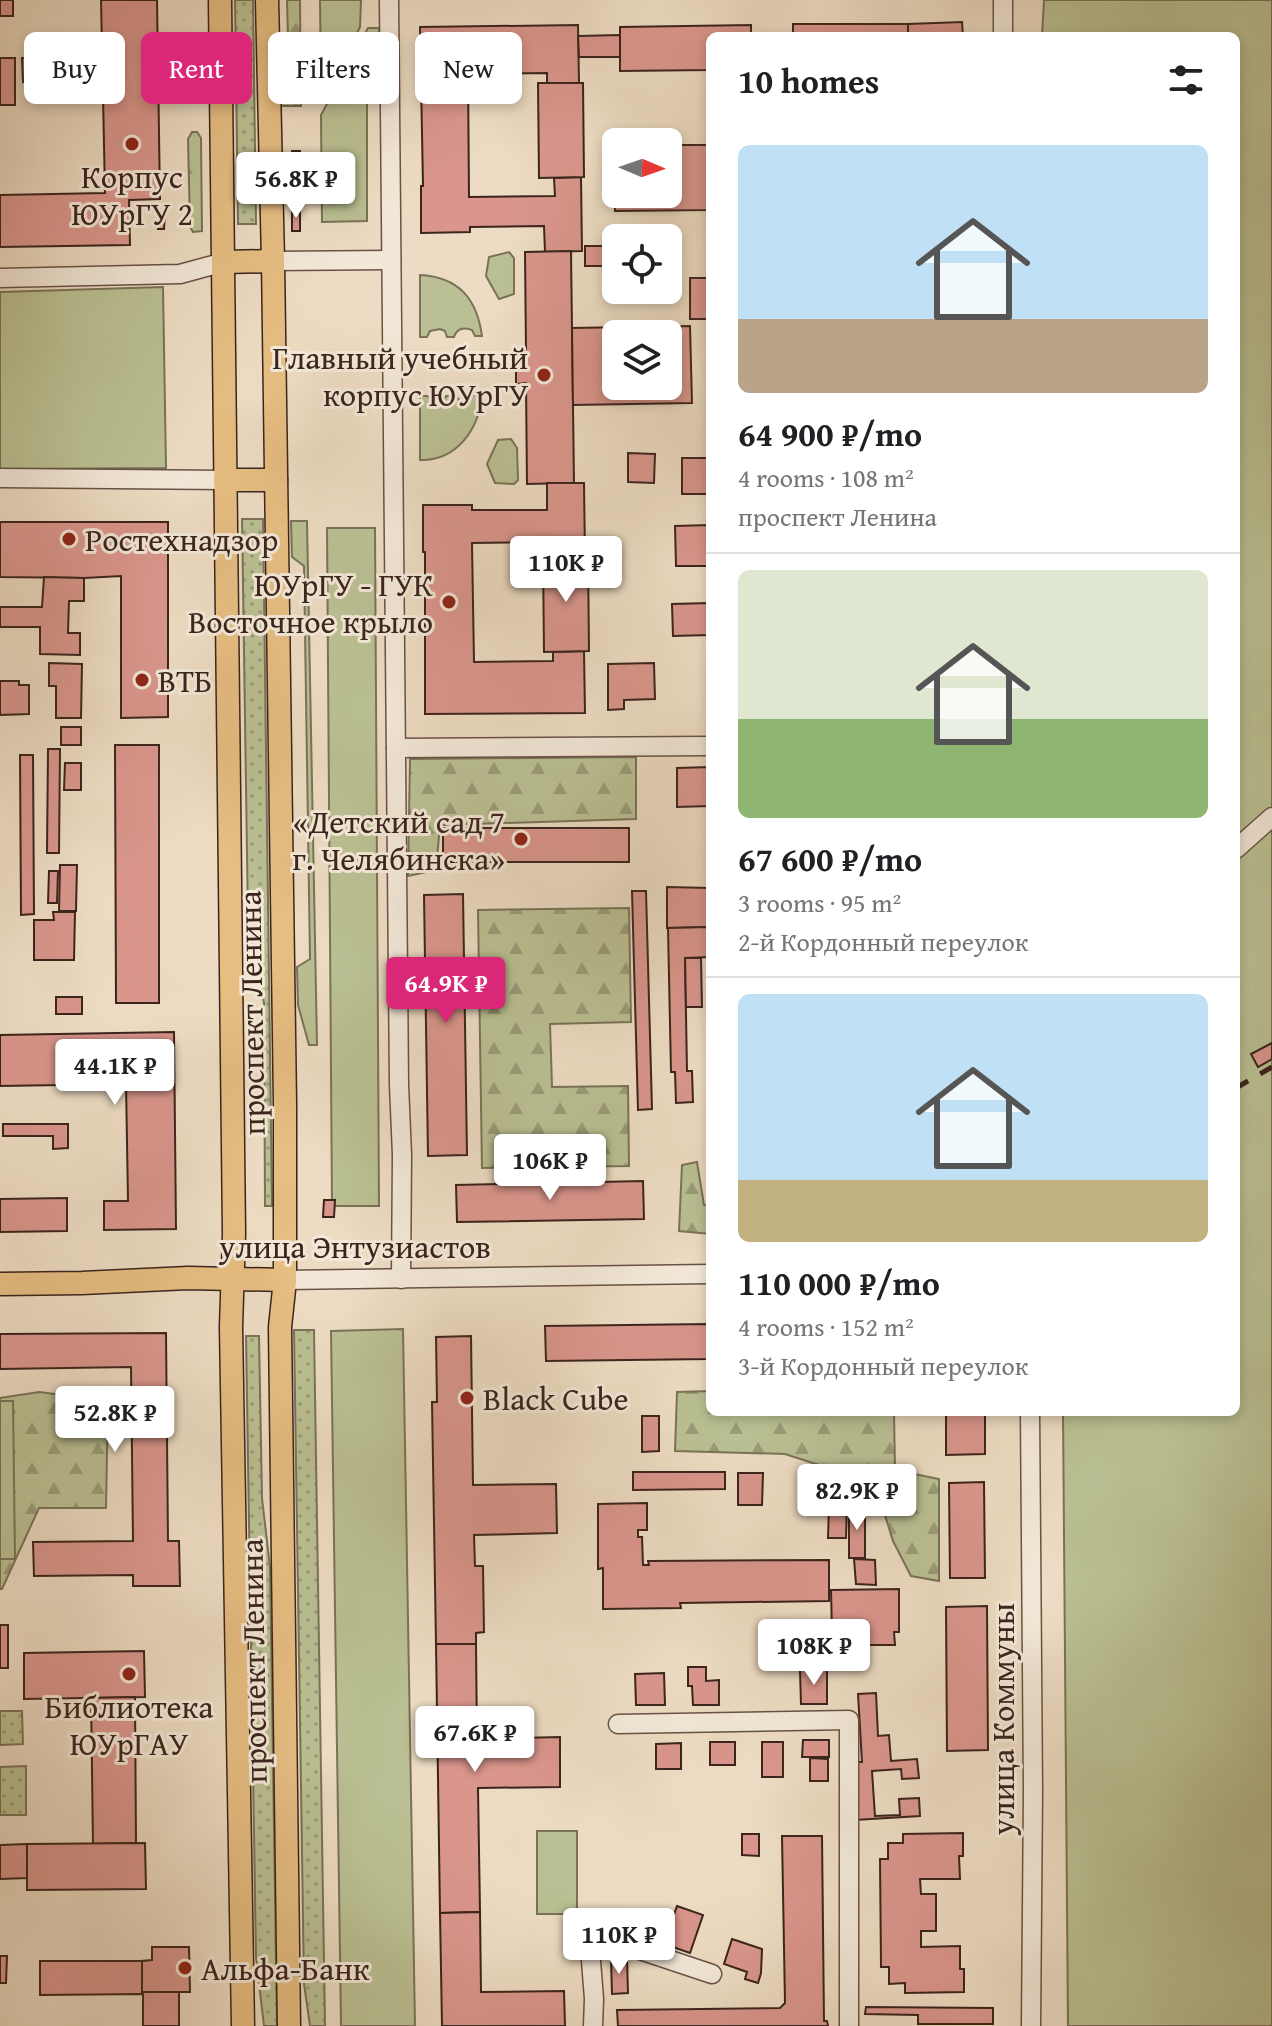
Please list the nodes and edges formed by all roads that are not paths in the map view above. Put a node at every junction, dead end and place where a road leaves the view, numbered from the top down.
1 (220, 0) edge
2 (267, 0) edge
3 (389, 0) edge
4 (1003, 0) edge
5 (1003, 32) edge
6 (391, 260) junction
7 (273, 261) junction
8 (224, 262) junction
9 (0, 278) edge
10 (0, 478) edge
11 (225, 480) junction
12 (276, 480) junction
13 (706, 746) edge
14 (396, 748) junction
15 (1272, 817) edge
16 (1240, 845) edge
17 (706, 1274) edge
18 (233, 1278) junction
19 (401, 1279) junction
20 (285, 1280) junction
21 (0, 1284) edge
22 (1030, 1416) edge
23 (618, 1724) dead end
24 (712, 1974) dead end
25 (243, 2026) edge
26 (289, 2026) edge
27 (593, 2026) edge
28 (849, 2026) edge
29 (1031, 2026) edge

1 - 8 main road, проспект Ленина
2 - 7 main road, проспект Ленина
3 - 6 street
4 - 5 street
6 - 7 street
6 - 14 street
7 - 8 main road
7 - 12 main road, проспект Ленина
8 - 9 street
8 - 11 main road, проспект Ленина
10 - 11 street
11 - 12 main road
11 - 18 main road, проспект Ленина
12 - 20 main road, проспект Ленина
13 - 14 street
14 - 19 street
15 - 16 street
17 - 19 street, улица Энтузиастов
18 - 20 main road, улица Энтузиастов
18 - 21 main road, улица Энтузиастов
18 - 25 main road, проспект Ленина
19 - 20 street, улица Энтузиастов
20 - 26 main road, проспект Ленина
22 - 29 street, улица Коммуны
23 - 28 street
24 - 27 street

